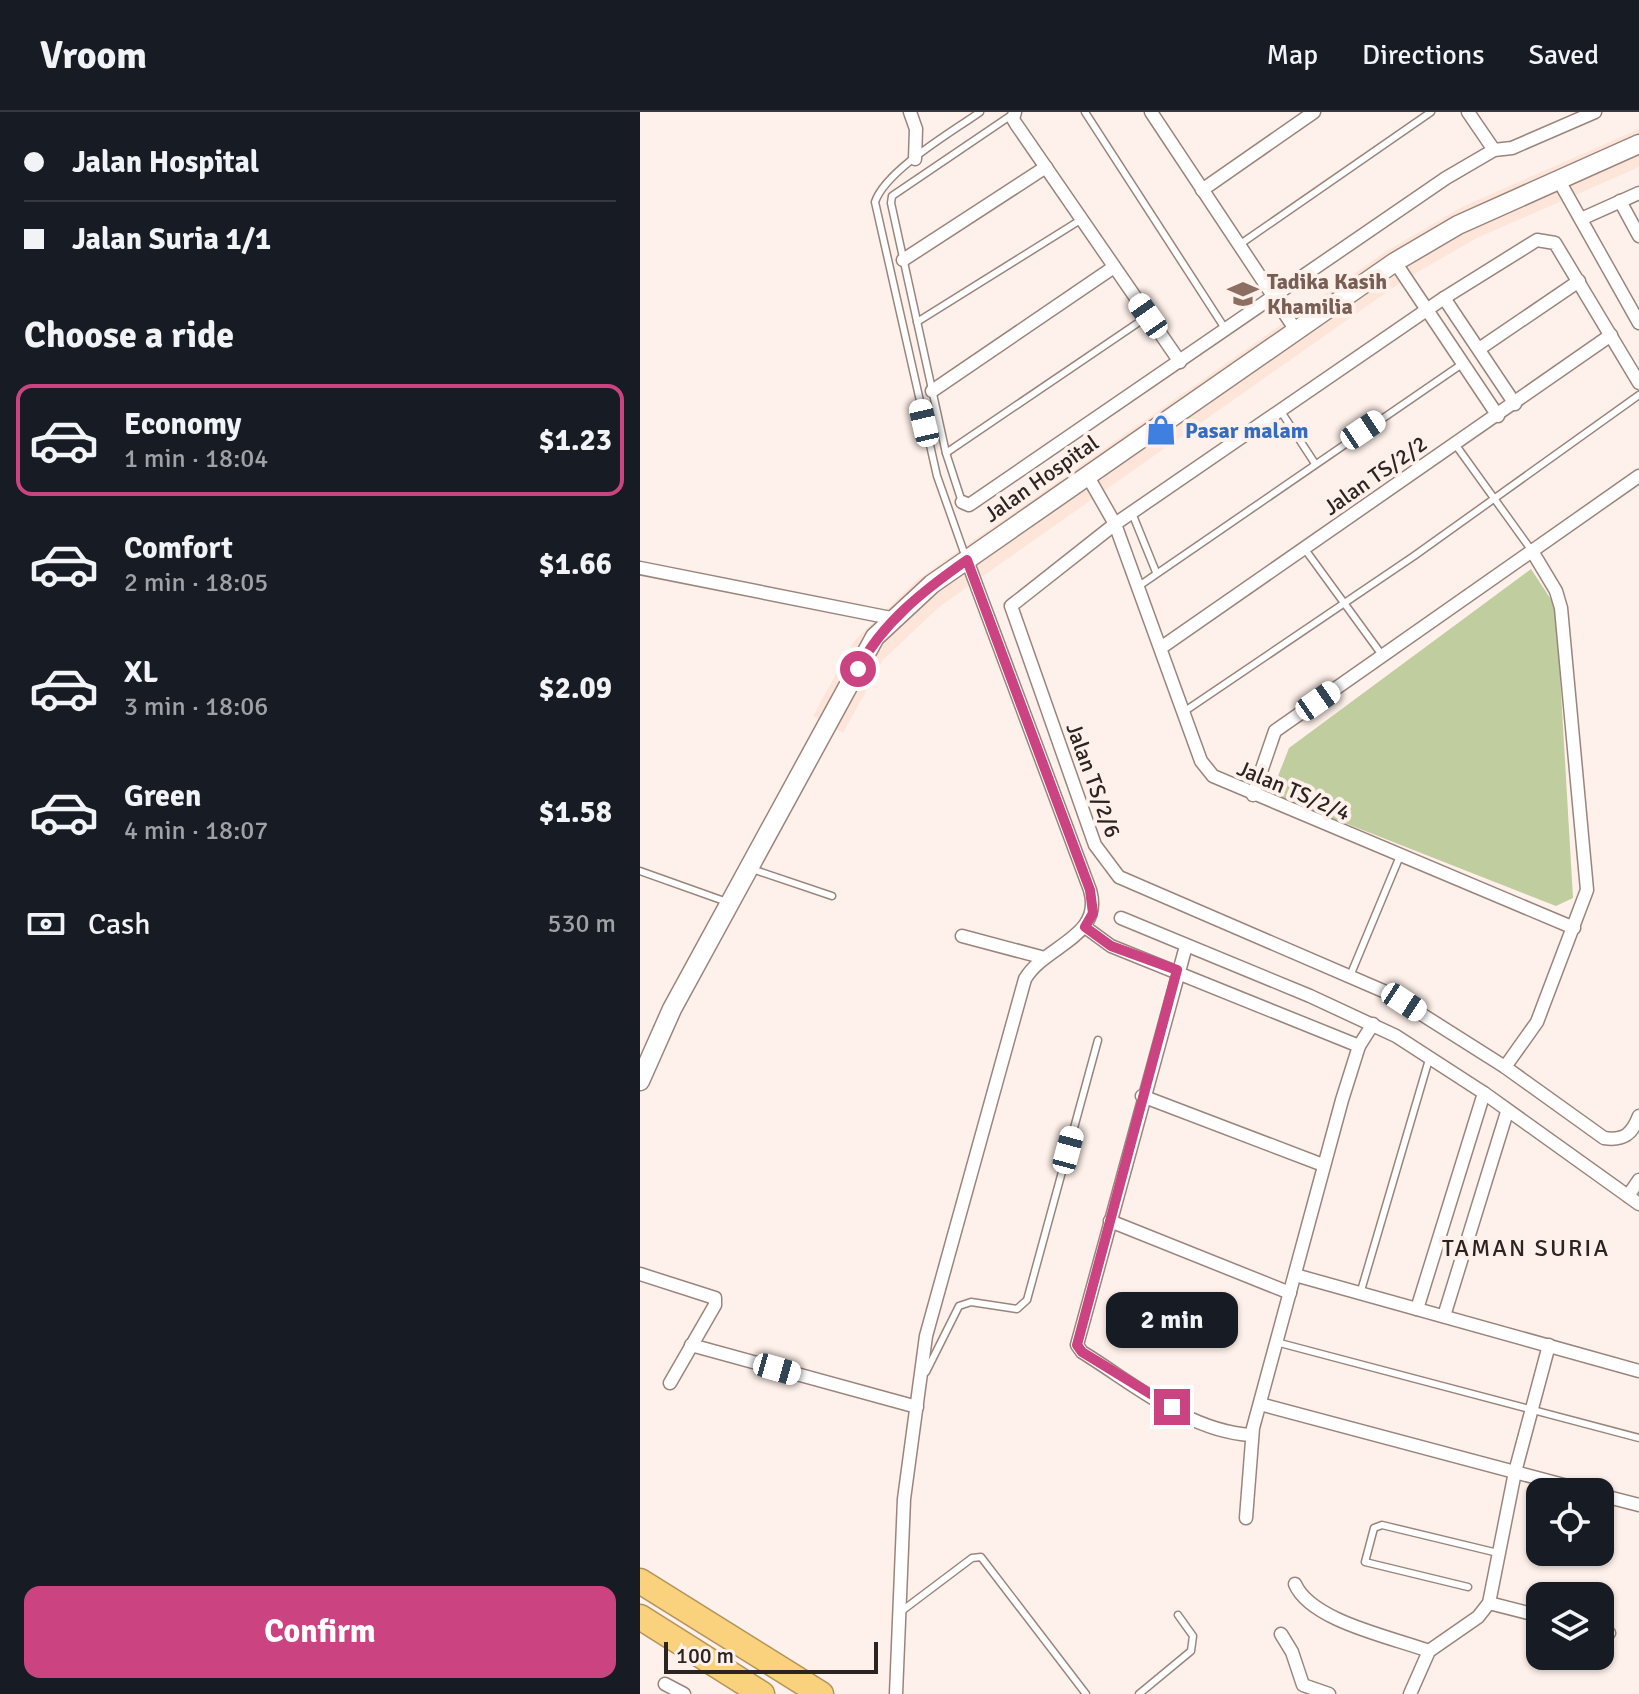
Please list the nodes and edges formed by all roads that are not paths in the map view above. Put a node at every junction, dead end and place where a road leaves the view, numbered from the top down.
1 (910, 112) edge
2 (980, 112) edge
3 (1085, 112) edge
4 (1151, 112) edge
5 (1313, 112) edge
6 (1431, 112) edge
7 (1468, 112) edge
8 (1595, 112) edge
9 (1014, 113) edge
10 (1639, 144) edge
11 (1494, 150) junction
12 (915, 159) junction
13 (1046, 167) junction
14 (1558, 179) junction
15 (1202, 190) junction
16 (1639, 193) edge
17 (1620, 201) junction
18 (1082, 219) junction
19 (1581, 219) junction
20 (1639, 236) edge
21 (1239, 245) junction
22 (903, 260) junction
23 (1395, 262) junction
24 (1114, 267) junction
25 (1579, 281) junction
26 (1444, 298) junction
27 (1275, 299) junction
28 (1426, 310) junction
29 (1148, 316) junction
30 (917, 322) junction
31 (1639, 323) edge
32 (1295, 329) junction
33 (1226, 330) junction
34 (1611, 335) junction
35 (1479, 349) junction
36 (1180, 362) junction
37 (1462, 364) junction
38 (1639, 383) edge
39 (932, 391) junction
40 (1639, 395) edge
41 (1515, 404) junction
42 (1280, 410) junction
43 (1498, 416) junction
44 (1455, 444) junction
45 (946, 453) junction
46 (1314, 462) junction
47 (1087, 475) junction
48 (1639, 476) edge
49 (1494, 496) junction
50 (962, 502) joint
51 (1132, 513) junction
52 (1115, 524) junction
53 (1304, 548) junction
54 (1532, 551) junction
55 (967, 560) junction
56 (640, 568) edge
57 (1156, 572) junction
58 (1139, 586) junction
59 (1342, 602) junction
60 (896, 619) junction
61 (1162, 647) junction
62 (1382, 655) junction
63 (1185, 711) junction
64 (1253, 795) junction
65 (1400, 856) junction
66 (750, 869) junction
67 (640, 871) edge
68 (832, 896) dead end
69 (732, 904) junction
70 (1121, 918) dead end
71 (1085, 927) junction
72 (1574, 928) junction
73 (962, 936) dead end
74 (1186, 946) junction
75 (1041, 957) junction
76 (1177, 970) junction
77 (1350, 976) junction
78 (1373, 1024) junction
79 (658, 1039) junction
80 (1098, 1040) dead end
81 (1359, 1046) junction
82 (1430, 1056) junction
83 (640, 1059) edge
84 (1505, 1067) junction
85 (640, 1081) edge
86 (1484, 1093) junction
87 (1142, 1096) junction
88 (1507, 1112) junction
89 (1639, 1116) edge
90 (1323, 1165) junction
91 (1639, 1180) edge
92 (1628, 1196) junction
93 (1639, 1204) edge
94 (1110, 1221) junction
95 (640, 1274) edge
96 (1295, 1275) junction
97 (1290, 1293) junction
98 (1360, 1294) junction
99 (1417, 1309) junction
100 (1444, 1316) junction
101 (1276, 1342) junction
102 (691, 1345) junction
103 (1549, 1345) junction
104 (1639, 1371) edge
105 (922, 1379) junction
106 (670, 1383) dead end
107 (1260, 1404) junction
108 (917, 1407) junction
109 (1531, 1411) junction
110 (1251, 1435) junction
111 (1639, 1438) edge
112 (1515, 1472) junction
113 (1538, 1478) edge
114 (1614, 1499) edge
115 (1639, 1505) edge
116 (1246, 1518) dead end
117 (1498, 1553) junction
118 (640, 1581) edge
119 (1295, 1584) dead end
120 (1468, 1587) dead end
121 (1489, 1603) junction
122 (1526, 1612) edge
123 (899, 1613) junction
124 (1178, 1615) dead end
125 (640, 1617) edge
126 (1281, 1634) dead end
127 (1429, 1651) junction
128 (665, 1684) dead end
129 (754, 1692) edge
130 (684, 1694) edge
131 (821, 1694) edge
132 (896, 1694) edge
133 (1086, 1694) edge
134 (1139, 1694) edge
135 (1329, 1694) edge
136 (1410, 1694) edge

1 - 12 street
2 - 12 lane
3 - 33 lane
4 - 15 street
5 - 15 street
6 - 21 lane
7 - 11 street
8 - 11 street
9 - 13 street
9 - 22 lane
10 - 14 street, Jalan Hospital
11 - 27 street
12 - 55 lane
13 - 18 street
13 - 22 street
14 - 19 street
14 - 23 street, Jalan Hospital
15 - 21 street
16 - 17 street
17 - 19 street
17 - 20 street
18 - 24 street
18 - 30 lane
19 - 31 street
21 - 27 street
22 - 30 lane
23 - 28 street
23 - 32 street, Jalan Hospital
24 - 29 street
24 - 39 street
25 - 26 street, Jalan TS/2/6
25 - 34 street, Jalan TS/2/6
25 - 35 street
26 - 28 street, Jalan TS/2/6
26 - 35 street
27 - 32 street
27 - 33 street
28 - 37 street
28 - 42 street, Jalan TS/2/6
29 - 36 street
29 - 45 lane
30 - 39 lane
32 - 47 street, Jalan Hospital
33 - 36 street
34 - 38 street, Jalan TS/2/6
34 - 41 street, Jalan TS/2/2
35 - 41 street
36 - 50 street
37 - 43 street
37 - 46 lane
39 - 45 lane
40 - 49 lane
41 - 43 street, Jalan TS/2/2
42 - 46 lane
42 - 51 street, Jalan TS/2/6
43 - 44 street, Jalan TS/2/2
44 - 49 lane
44 - 53 street, Jalan TS/2/2
45 - 50 lane
46 - 57 lane
47 - 52 street, Jalan TS/2/4
47 - 55 street, Jalan Hospital
48 - 54 street
49 - 54 lane
49 - 59 lane
51 - 52 street, Jalan TS/2/6
51 - 57 lane
52 - 58 street, Jalan TS/2/4
52 - 77 street, Jalan TS/2/6
53 - 59 lane
53 - 61 street, Jalan TS/2/2
54 - 62 street
54 - 72 street
55 - 60 street, Jalan Hospital
55 - 71 street
56 - 60 street
57 - 58 lane
58 - 61 street, Jalan TS/2/4
59 - 62 lane
59 - 63 lane
60 - 66 street, Jalan Hospital
61 - 63 street, Jalan TS/2/4
62 - 64 street
63 - 64 street, Jalan TS/2/4
64 - 65 street, Jalan TS/2/4
65 - 72 street, Jalan TS/2/4
65 - 77 lane
66 - 68 lane
66 - 69 street, Jalan Hospital
67 - 69 lane
69 - 79 street, Jalan Hospital
70 - 74 street
71 - 75 street
71 - 76 street
72 - 84 street
73 - 75 street
74 - 76 street
74 - 78 street
75 - 105 street
76 - 81 street
76 - 87 street
77 - 84 street, Jalan TS/2/6
78 - 81 street
78 - 82 street
79 - 83 street, Jalan Hospital
79 - 85 street, Jalan Hospital
80 - 105 lane
81 - 90 street
82 - 86 street
82 - 98 lane
84 - 89 street, Jalan TS/2/6
86 - 88 street
86 - 99 street
87 - 90 street
87 - 94 street
88 - 92 street
88 - 100 street
90 - 96 street
91 - 92 street
92 - 93 street
94 - 97 street
94 - 110 street
95 - 102 street
96 - 97 street
96 - 98 street
97 - 101 street
98 - 99 street
99 - 100 street
100 - 103 street
101 - 107 street
101 - 109 lane
102 - 106 street
102 - 108 street
103 - 104 street
103 - 109 street
105 - 108 street
107 - 110 street
107 - 112 street
108 - 123 street
109 - 111 lane
109 - 112 street
110 - 116 street
112 - 113 street
112 - 117 street
114 - 115 street
117 - 120 lane
117 - 121 street
118 - 131 highway
119 - 127 street
121 - 122 street
121 - 127 street
123 - 132 street
123 - 133 lane
124 - 134 lane
125 - 129 highway
126 - 135 street
127 - 136 street
128 - 130 street

